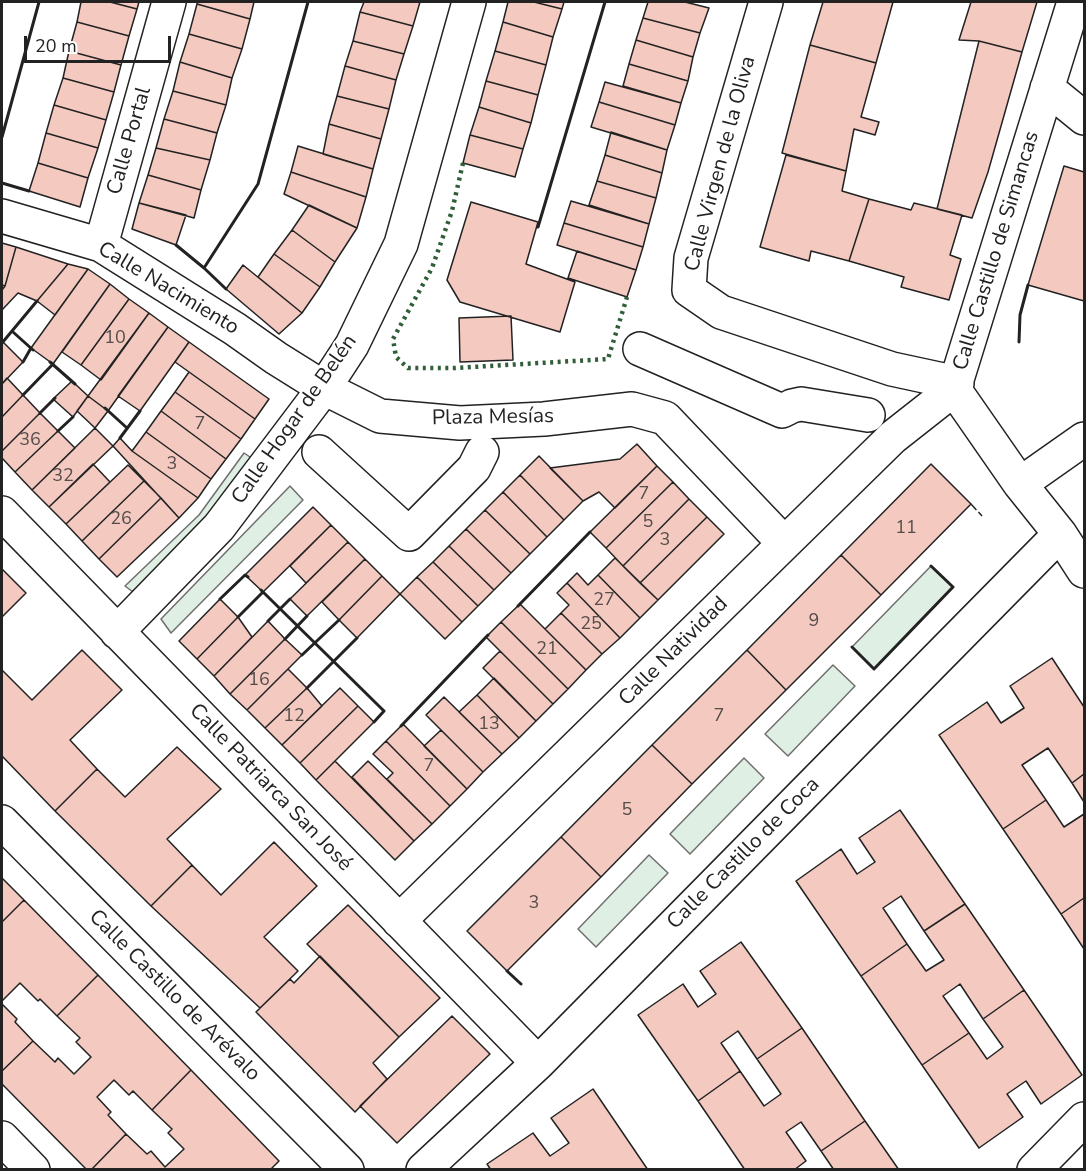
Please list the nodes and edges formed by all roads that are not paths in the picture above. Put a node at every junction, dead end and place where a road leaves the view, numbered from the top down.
1 (169, 2) edge
2 (469, 2) edge
3 (766, 2) edge
4 (1074, 2) edge
5 (1047, 88) junction
6 (1084, 118) edge
7 (2, 216) edge
8 (101, 245) junction
9 (640, 349) dead end
10 (956, 386) junction
11 (324, 388) junction
12 (868, 415) dead end
13 (1084, 439) edge
14 (319, 452) dead end
15 (482, 452) dead end
16 (1020, 484) junction
17 (2, 513) edge
18 (1060, 534) junction
19 (784, 543) junction
20 (1084, 571) edge
21 (117, 632) junction
22 (2, 822) edge
23 (399, 921) junction
24 (538, 1063) junction
25 (1084, 1119) edge
26 (2, 1138) edge
27 (33, 1170) edge
28 (347, 1170) edge
29 (423, 1170) edge
30 (1034, 1170) edge

1 - 8 street, Calle Portal
2 - 11 street, Calle Hogar de Belén
3 - 10 street, Calle Virgen de la Oliva
4 - 5 street, Calle Castillo de Simancas
5 - 6 street
5 - 10 street, Calle Castillo de Simancas
7 - 8 street, Calle Nacimiento
8 - 11 street, Calle Nacimiento
9 - 12 street
10 - 16 street, Calle Castillo de Simancas
10 - 19 street, Calle Natividad
11 - 19 street, Plaza Mesías
11 - 21 street, Calle Hogar de Belén
13 - 16 street
14 - 15 street
16 - 18 street, Calle Castillo de Simancas
17 - 21 street, Calle Patriarca San José
18 - 20 street, Calle Castillo de Simancas
18 - 24 street, Calle Castillo de Coca
19 - 23 street, Calle Natividad
21 - 23 street, Calle Patriarca San José
22 - 28 street, Calle Castillo de Arévalo
23 - 24 street, Calle Patriarca San José
24 - 29 street, Calle Castillo de Coca
25 - 30 street
26 - 27 street

